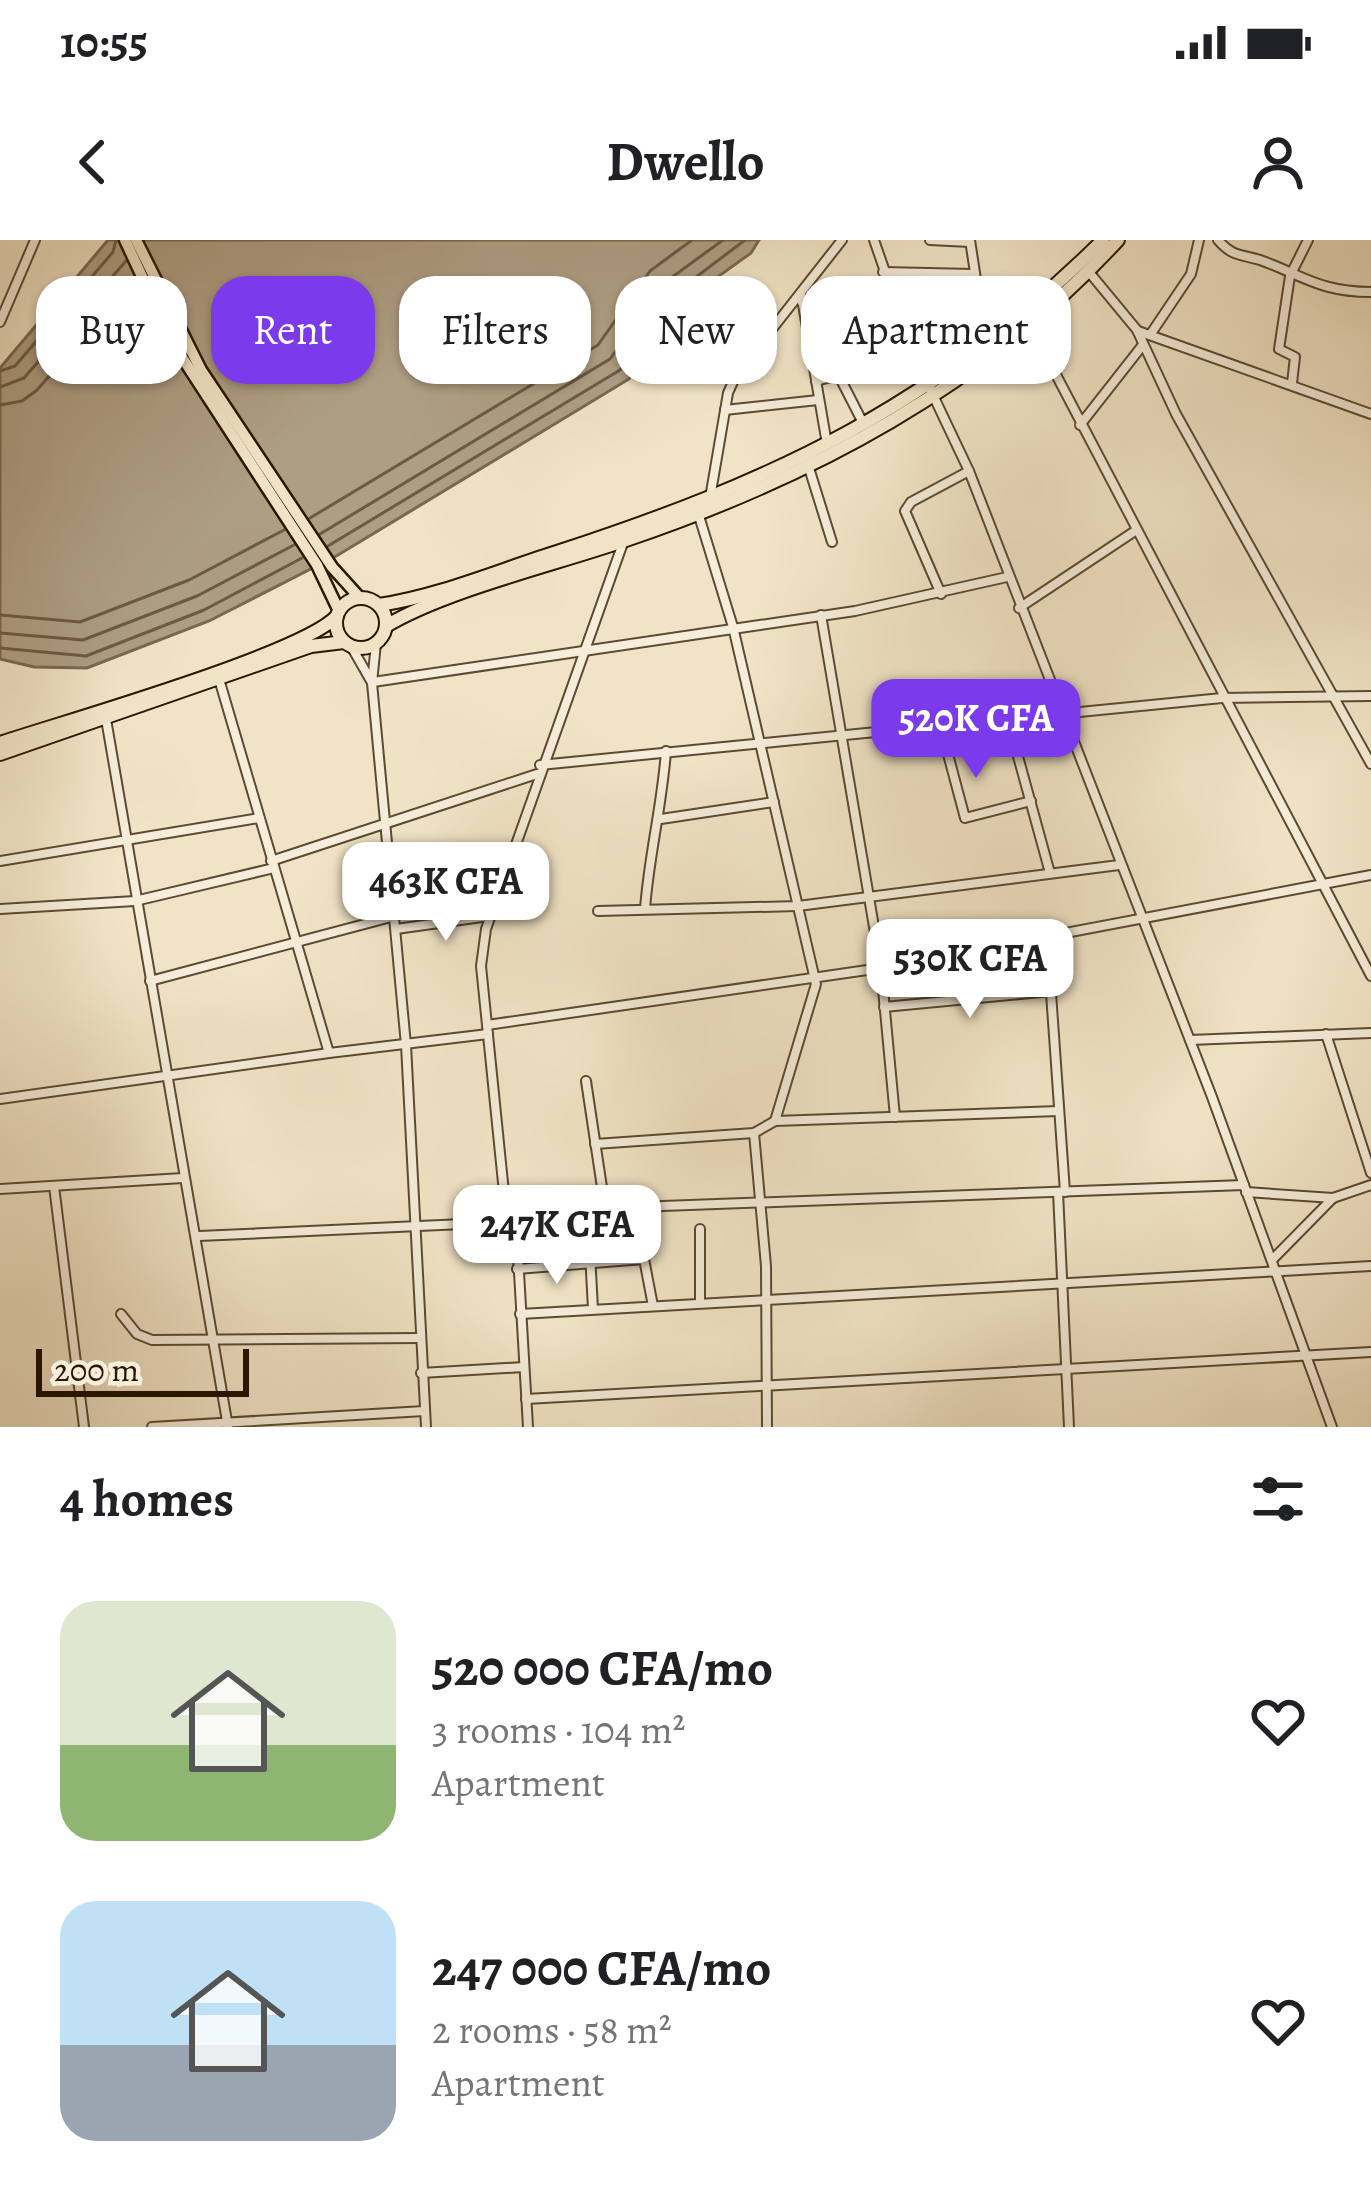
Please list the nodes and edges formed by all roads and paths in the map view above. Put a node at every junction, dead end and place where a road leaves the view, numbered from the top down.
1 (35, 240) edge
2 (124, 240) edge
3 (136, 240) edge
4 (842, 240) edge
5 (874, 240) edge
6 (930, 240) edge
7 (1103, 240) edge
8 (1118, 240) edge
9 (1199, 240) edge
10 (1218, 240) edge
11 (1308, 240) edge
12 (970, 241) edge
13 (883, 272) junction
14 (1089, 272) junction
15 (974, 274) joint
16 (816, 276) edge
17 (885, 276) edge
18 (1063, 276) edge
19 (1290, 276) junction
20 (1071, 288) edge
21 (1371, 292) edge
22 (801, 297) edge
23 (0, 322) edge
24 (1137, 330) junction
25 (1150, 335) junction
26 (1142, 346) junction
27 (1292, 383) junction
28 (815, 384) edge
29 (843, 384) edge
30 (926, 384) edge
31 (941, 384) edge
32 (943, 384) edge
33 (1059, 384) edge
34 (930, 393) junction
35 (818, 400) junction
36 (725, 410) junction
37 (1371, 414) edge
38 (1080, 425) junction
39 (865, 426) junction
40 (828, 446) junction
41 (809, 468) junction
42 (969, 471) junction
43 (710, 500) junction
44 (699, 516) junction
45 (1135, 531) junction
46 (623, 542) junction
47 (832, 542) dead end
48 (1006, 577) junction
49 (941, 594) junction
50 (360, 598) junction
51 (379, 605) junction
52 (1019, 608) junction
53 (338, 613) junction
54 (821, 615) junction
55 (386, 626) junction
56 (733, 627) junction
57 (376, 643) junction
58 (347, 644) junction
59 (581, 651) junction
60 (218, 679) junction
61 (372, 682) junction
62 (1371, 696) edge
63 (1333, 697) junction
64 (1222, 698) junction
65 (1060, 713) junction
66 (106, 717) junction
67 (1008, 720) junction
68 (940, 728) junction
69 (840, 735) junction
70 (761, 741) junction
71 (0, 743) edge
72 (666, 752) junction
73 (0, 754) edge
74 (1371, 764) edge
75 (538, 770) junction
76 (1031, 801) junction
77 (774, 802) junction
78 (259, 818) junction
79 (661, 820) junction
80 (388, 823) junction
81 (126, 841) junction
82 (0, 861) edge
83 (273, 865) junction
84 (1119, 865) junction
85 (1050, 873) junction
86 (1371, 875) edge
87 (1320, 881) junction
88 (868, 895) junction
89 (135, 901) junction
90 (798, 906) junction
91 (0, 909) edge
92 (645, 910) junction
93 (598, 911) dead end
94 (395, 916) junction
95 (489, 916) junction
96 (1140, 918) junction
97 (397, 929) junction
98 (1047, 935) junction
99 (297, 942) junction
100 (880, 968) junction
101 (1371, 976) edge
102 (815, 977) junction
103 (150, 981) junction
104 (1051, 991) junction
105 (884, 1007) junction
106 (487, 1029) junction
107 (1371, 1033) edge
108 (1326, 1034) junction
109 (1190, 1040) junction
110 (406, 1045) junction
111 (329, 1053) junction
112 (167, 1077) junction
113 (586, 1081) dead end
114 (0, 1099) edge
115 (1059, 1111) junction
116 (895, 1117) junction
117 (775, 1121) junction
118 (754, 1133) junction
119 (595, 1144) junction
120 (1371, 1173) edge
121 (183, 1178) junction
122 (1371, 1185) edge
123 (54, 1186) junction
124 (1245, 1188) junction
125 (0, 1189) edge
126 (1061, 1192) junction
127 (1333, 1198) junction
128 (758, 1206) junction
129 (606, 1214) junction
130 (588, 1216) junction
131 (512, 1221) junction
132 (414, 1225) junction
133 (700, 1229) dead end
134 (199, 1237) junction
135 (592, 1262) junction
136 (1274, 1265) junction
137 (1371, 1266) edge
138 (518, 1269) junction
139 (1064, 1281) junction
140 (766, 1299) junction
141 (700, 1303) junction
142 (652, 1306) junction
143 (593, 1309) junction
144 (121, 1314) dead end
145 (520, 1314) junction
146 (214, 1338) junction
147 (420, 1338) junction
148 (1371, 1352) edge
149 (1309, 1354) junction
150 (524, 1367) junction
151 (1068, 1369) junction
152 (422, 1373) junction
153 (766, 1382) junction
154 (526, 1399) junction
155 (424, 1411) junction
156 (228, 1426) edge
157 (84, 1427) edge
158 (152, 1427) edge
159 (426, 1427) edge
160 (528, 1427) edge
161 (766, 1427) edge
162 (1069, 1427) edge
163 (1332, 1427) edge

1 - 23 street
2 - 53 main road
3 - 50 main road
4 - 16 street
5 - 13 street
6 - 12 street
7 - 18 highway
8 - 14 highway
9 - 25 street
10 - 19 street
11 - 19 street
12 - 15 street
13 - 15 street
13 - 17 street
14 - 20 highway
14 - 24 street
19 - 21 street
19 - 27 street
22 - 36 street
24 - 25 street
24 - 26 street
25 - 27 street
26 - 38 street
26 - 63 street
27 - 37 street
28 - 35 street
29 - 39 street
30 - 34 street
31 - 34 highway
32 - 34 highway
33 - 38 street
34 - 39 highway
34 - 41 highway
34 - 42 street
35 - 36 street
35 - 40 street
36 - 43 street
38 - 45 street
39 - 40 highway
40 - 43 highway
41 - 44 highway
41 - 47 street
42 - 48 street
42 - 49 street
43 - 51 highway
44 - 46 highway
44 - 56 street
45 - 52 street
45 - 64 street
46 - 55 highway
46 - 59 street
48 - 49 street
48 - 52 street
49 - 54 street
50 - 51 highway
50 - 53 highway
51 - 55 highway
52 - 65 street
53 - 58 highway
53 - 71 highway
54 - 56 street
54 - 69 street
55 - 57 highway
56 - 59 street
56 - 70 street
57 - 58 highway
57 - 61 street
58 - 60 highway
58 - 61 street
59 - 61 street
59 - 75 street
60 - 66 highway
60 - 78 street
61 - 80 street
62 - 63 street
63 - 64 street
63 - 74 street
64 - 65 street
64 - 87 street
65 - 67 street
65 - 84 street
66 - 73 highway
66 - 81 street
67 - 68 street
67 - 76 street
68 - 69 street
68 - 76 street
69 - 70 street
69 - 88 street
70 - 72 street
70 - 77 street
72 - 75 street
72 - 79 street
75 - 80 street
75 - 95 street
76 - 85 street
77 - 79 street
77 - 90 street
78 - 81 street
78 - 83 street
79 - 92 street
80 - 83 street
80 - 94 street
81 - 82 street
81 - 89 street
83 - 89 street
83 - 99 street
84 - 85 street
84 - 96 street
85 - 88 street
86 - 87 street
87 - 96 street
87 - 101 street
88 - 90 street
88 - 100 street
89 - 91 street
89 - 103 street
90 - 92 street
90 - 102 street
92 - 93 street
94 - 97 street
94 - 99 street
95 - 97 street
95 - 106 street
96 - 98 street
96 - 109 street
97 - 110 street
98 - 100 street
98 - 104 street
99 - 103 street
99 - 111 street
100 - 102 street
100 - 105 street
102 - 106 street
102 - 117 street
103 - 112 street
104 - 105 street
104 - 115 street
105 - 116 street
106 - 110 street
106 - 131 street
107 - 108 street
108 - 109 street
108 - 120 street
109 - 124 street
110 - 111 street
110 - 132 street
111 - 112 street
112 - 114 street
112 - 121 street
113 - 119 street
115 - 116 street
115 - 126 street
116 - 117 street
117 - 118 street
118 - 119 street
118 - 128 street
119 - 129 street
121 - 123 street
121 - 134 street
122 - 127 street
123 - 125 street
123 - 157 street
124 - 126 street
124 - 127 street
124 - 136 street
126 - 128 street
126 - 139 street
127 - 136 street
128 - 129 street
128 - 140 street
129 - 130 street
130 - 131 street
130 - 135 street
131 - 132 street
131 - 138 street
132 - 134 street
132 - 147 street
133 - 141 street
134 - 146 street
135 - 138 street
135 - 142 street
135 - 143 street
136 - 137 street
136 - 139 street
136 - 149 street
138 - 145 street
139 - 140 street
139 - 151 street
140 - 141 street
140 - 153 street
141 - 142 street
142 - 143 street
143 - 145 street
144 - 146 street
145 - 150 street
146 - 147 street
146 - 156 street
147 - 152 street
148 - 149 street
149 - 151 street
149 - 163 street
150 - 152 street
150 - 154 street
151 - 153 street
151 - 162 street
152 - 155 street
153 - 154 street
153 - 161 street
154 - 160 street
155 - 156 street
155 - 159 street
156 - 158 street

